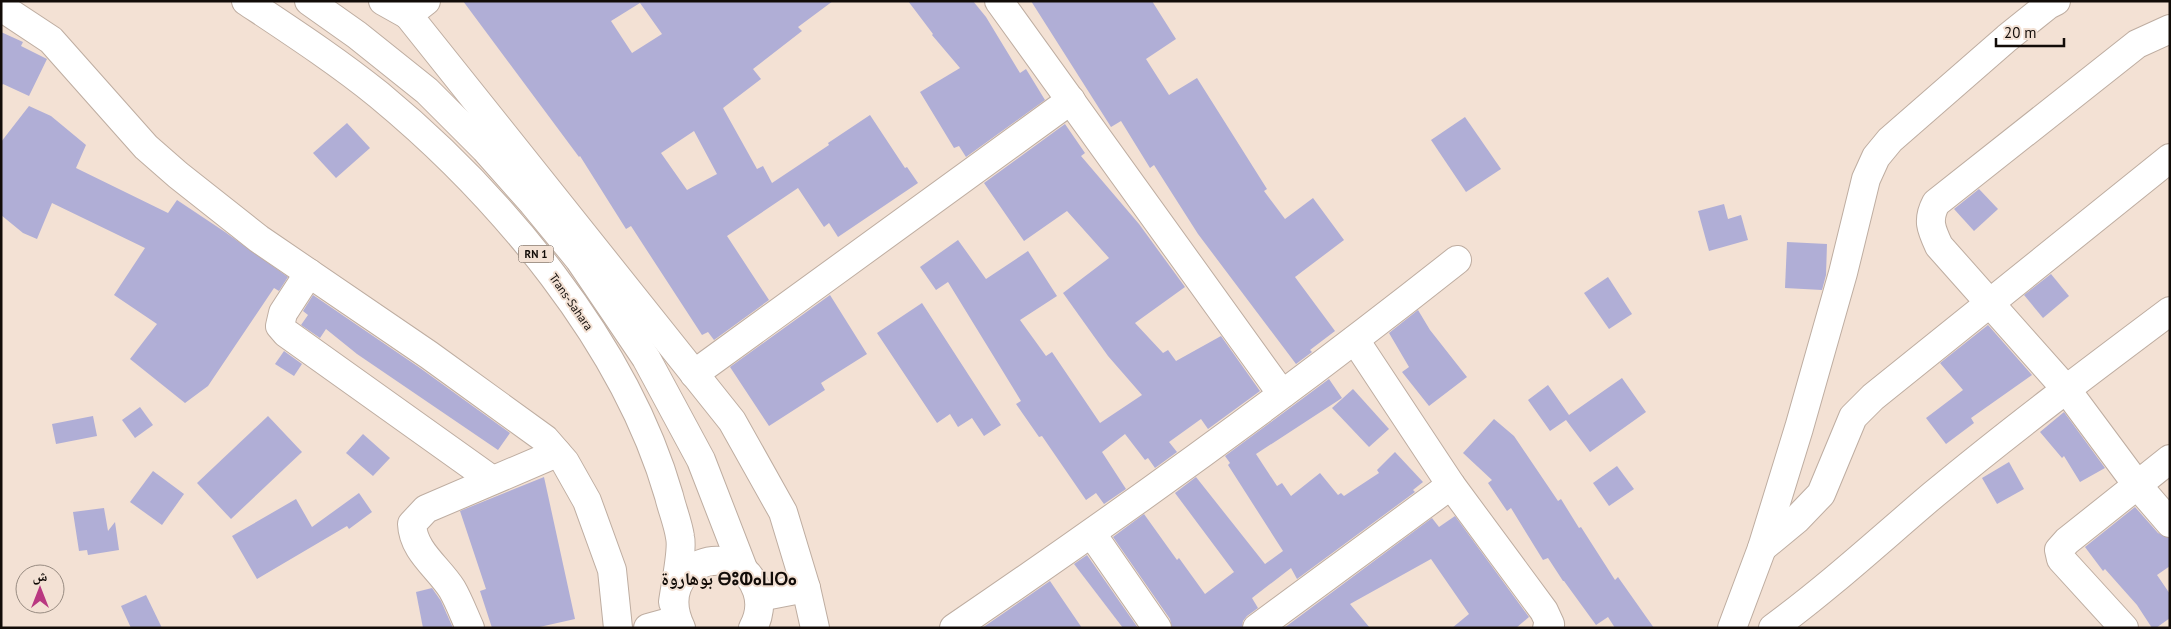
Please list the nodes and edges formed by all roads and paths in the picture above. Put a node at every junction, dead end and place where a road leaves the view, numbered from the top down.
1 (246, 1) edge
2 (309, 1) edge
3 (383, 1) edge
4 (999, 1) edge
5 (2056, 1) edge
6 (1, 7) edge
7 (417, 8) edge
8 (2170, 29) edge
9 (1071, 100) junction
10 (2170, 158) edge
11 (1457, 260) dead end
12 (309, 273) junction
13 (1988, 304) junction
14 (2170, 311) edge
15 (1355, 340) junction
16 (694, 374) junction
17 (2066, 389) junction
18 (1282, 394) junction
19 (557, 453) junction
20 (2170, 459) edge
21 (492, 480) junction
22 (1451, 485) junction
23 (2138, 486) junction
24 (2170, 523) edge
25 (1092, 534) junction
26 (1762, 548) junction
27 (744, 571) junction
28 (806, 588) junction
29 (759, 597) junction
30 (677, 617) edge
31 (470, 628) edge
32 (618, 628) edge
33 (648, 628) edge
34 (753, 628) edge
35 (815, 628) edge
36 (954, 628) edge
37 (1157, 628) edge
38 (1257, 628) edge
39 (1547, 628) edge
40 (1732, 628) edge
41 (1772, 628) edge
42 (2124, 628) edge

1 - 30 main road, Trans-Sahara / RN 1
2 - 27 main road, RN 1
3 - 7 main road
4 - 9 main road
5 - 26 main road
6 - 12 main road
7 - 16 main road
8 - 13 main road
9 - 16 main road
9 - 18 main road
10 - 13 main road
11 - 15 main road
12 - 19 main road
12 - 21 main road
13 - 17 main road
13 - 26 main road
14 - 17 main road
15 - 18 main road
15 - 22 main road
16 - 28 main road
17 - 23 main road
17 - 41 main road
18 - 25 main road
19 - 21 main road
19 - 32 main road
20 - 23 main road
21 - 31 main road
22 - 38 main road
22 - 39 main road
23 - 24 main road
23 - 42 main road
25 - 36 main road
25 - 37 main road
26 - 40 main road
27 - 29 main road
27 - 30 main road
28 - 29 main road
28 - 35 main road
29 - 34 main road
30 - 33 main road

